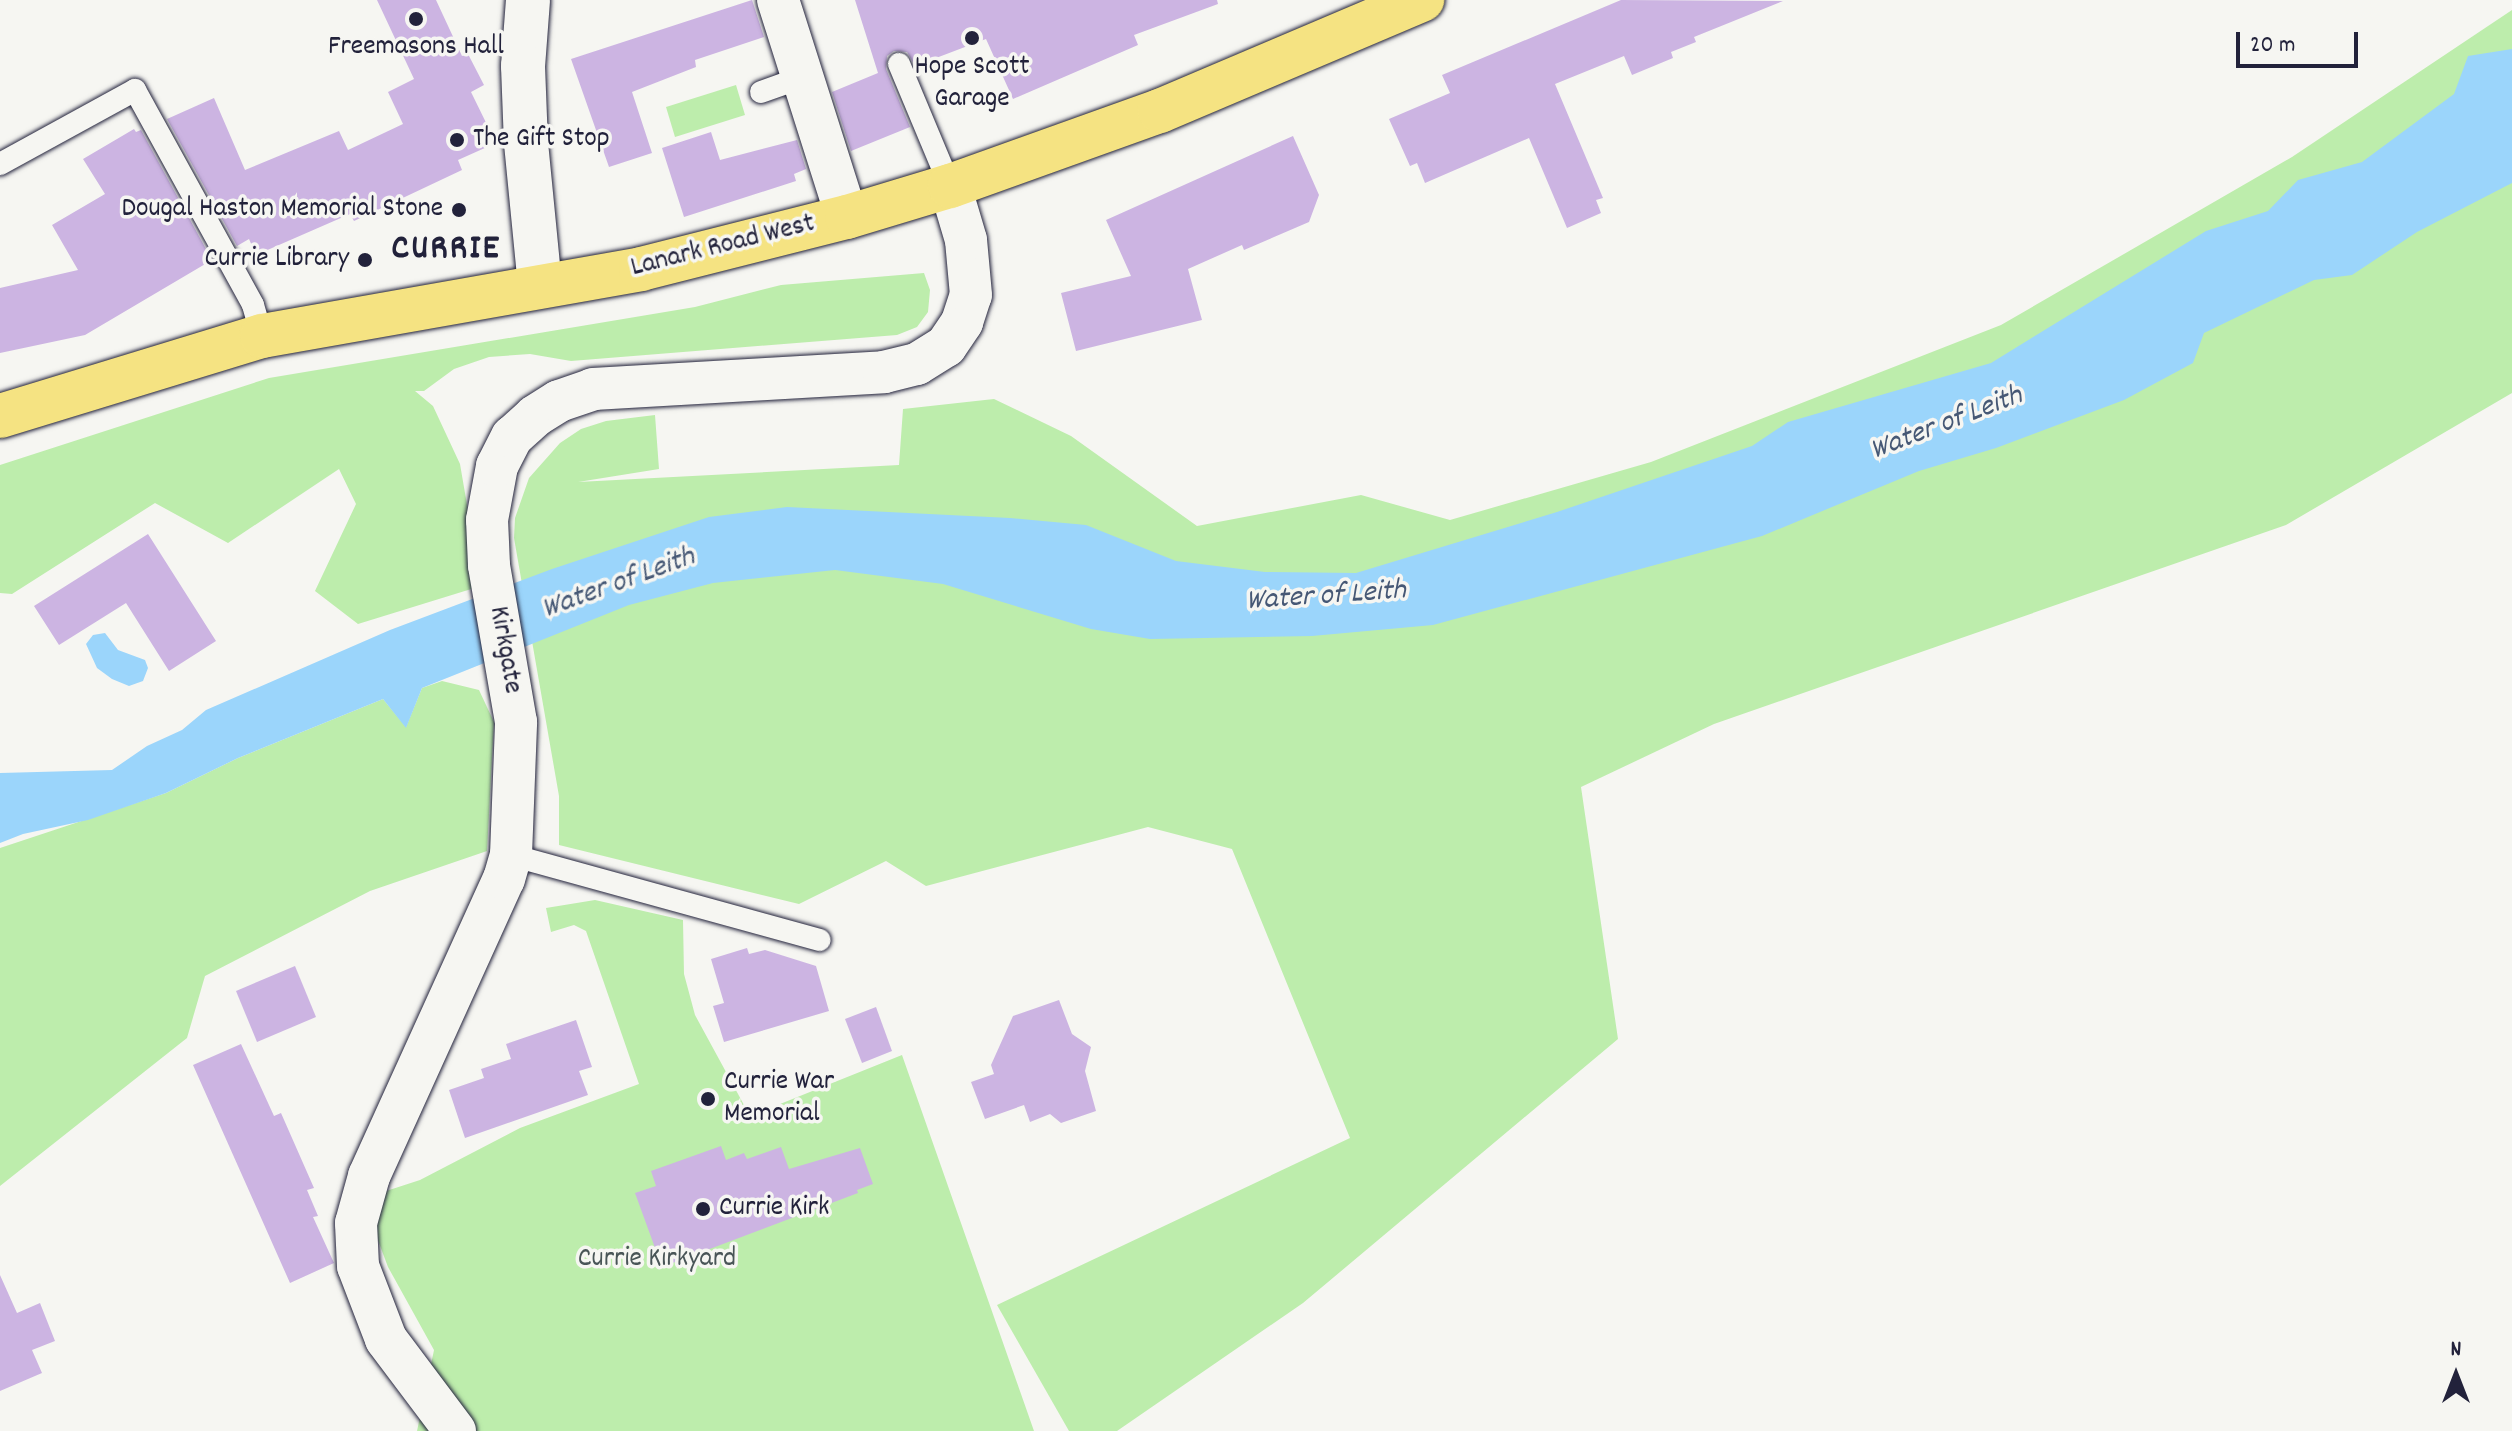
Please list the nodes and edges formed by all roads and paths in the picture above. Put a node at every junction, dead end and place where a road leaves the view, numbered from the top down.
1 (528, 0) edge
2 (778, 0) edge
3 (1422, 0) edge
4 (899, 64) dead end
5 (803, 77) junction
6 (761, 92) dead end
7 (0, 164) edge
8 (950, 186) junction
9 (847, 217) junction
10 (540, 285) junction
11 (262, 336) junction
12 (0, 416) edge
13 (511, 855) junction
14 (819, 940) dead end
15 (455, 1431) edge

1 - 10 street
2 - 5 street
3 - 8 main road, Lanark Road West
4 - 8 lane
5 - 6 lane
5 - 9 street
7 - 11 lane
8 - 9 main road, Lanark Road West
8 - 13 street, Kirkgate
9 - 10 main road, Lanark Road West
10 - 11 main road, Lanark Road West
11 - 12 main road, Lanark Road West
13 - 14 lane
13 - 15 street, Kirkgate

